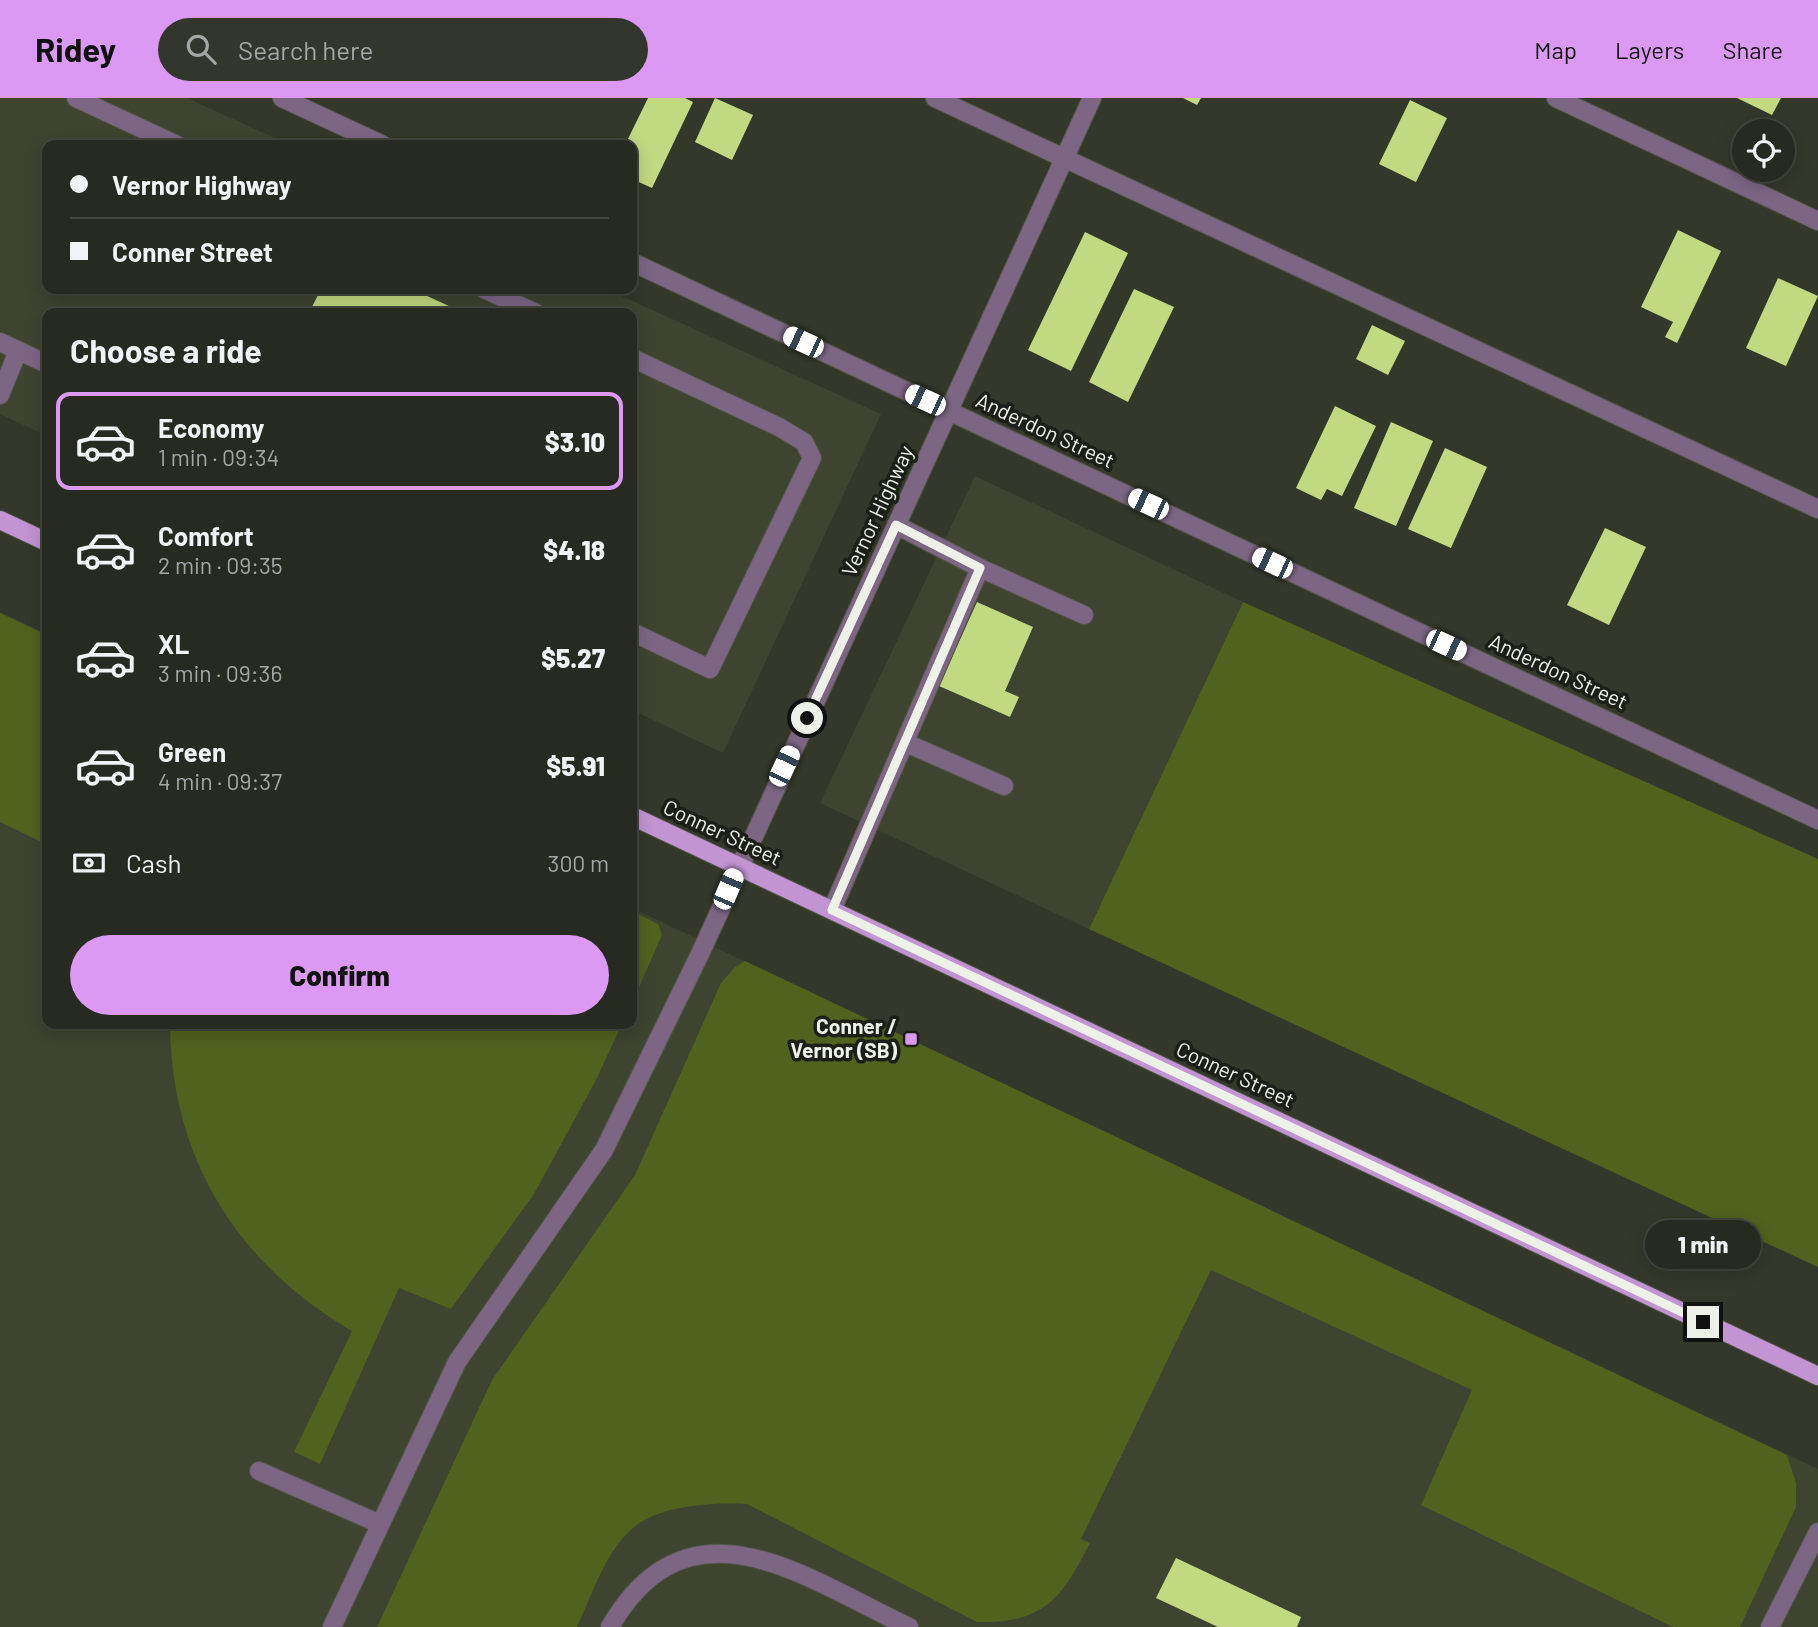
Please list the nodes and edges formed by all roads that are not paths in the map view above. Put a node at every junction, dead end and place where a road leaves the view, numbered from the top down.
1 (76, 98) edge
2 (282, 98) edge
3 (935, 98) edge
4 (1092, 98) edge
5 (1556, 98) edge
6 (166, 140) edge
7 (372, 140) edge
8 (1065, 159) junction
9 (1818, 221) edge
10 (637, 264) edge
11 (495, 294) edge
12 (525, 308) edge
13 (0, 342) edge
14 (18, 351) junction
15 (637, 360) edge
16 (42, 362) edge
17 (0, 395) edge
18 (949, 411) junction
19 (1818, 509) edge
20 (0, 520) edge
21 (896, 525) junction
22 (42, 540) edge
23 (980, 568) junction
24 (1084, 615) dead end
25 (637, 634) edge
26 (906, 743) junction
27 (1003, 786) dead end
28 (637, 818) edge
29 (1818, 820) edge
30 (738, 866) junction
31 (832, 910) junction
32 (1818, 1376) edge
33 (259, 1471) dead end
34 (380, 1524) junction
35 (1818, 1532) edge
36 (332, 1627) edge
37 (610, 1627) edge
38 (909, 1627) edge
39 (1770, 1627) edge

1 - 6 street
2 - 7 street
3 - 8 street
4 - 8 street, Vernor Highway
5 - 9 street
8 - 18 street, Vernor Highway
8 - 19 street
10 - 18 street, Anderdon Street
11 - 12 street
13 - 14 street
14 - 16 street
14 - 17 street
15 - 25 street
18 - 21 street, Vernor Highway
18 - 29 street, Anderdon Street
20 - 22 main road
21 - 23 street
21 - 30 street, Vernor Highway
23 - 24 street
23 - 26 street
26 - 27 street
26 - 31 street
28 - 30 main road, Conner Street
30 - 31 main road, Conner Street
30 - 34 street, Vernor Highway
31 - 32 main road, Conner Street
33 - 34 street
34 - 36 street, Vernor Highway
35 - 39 street
37 - 38 street

